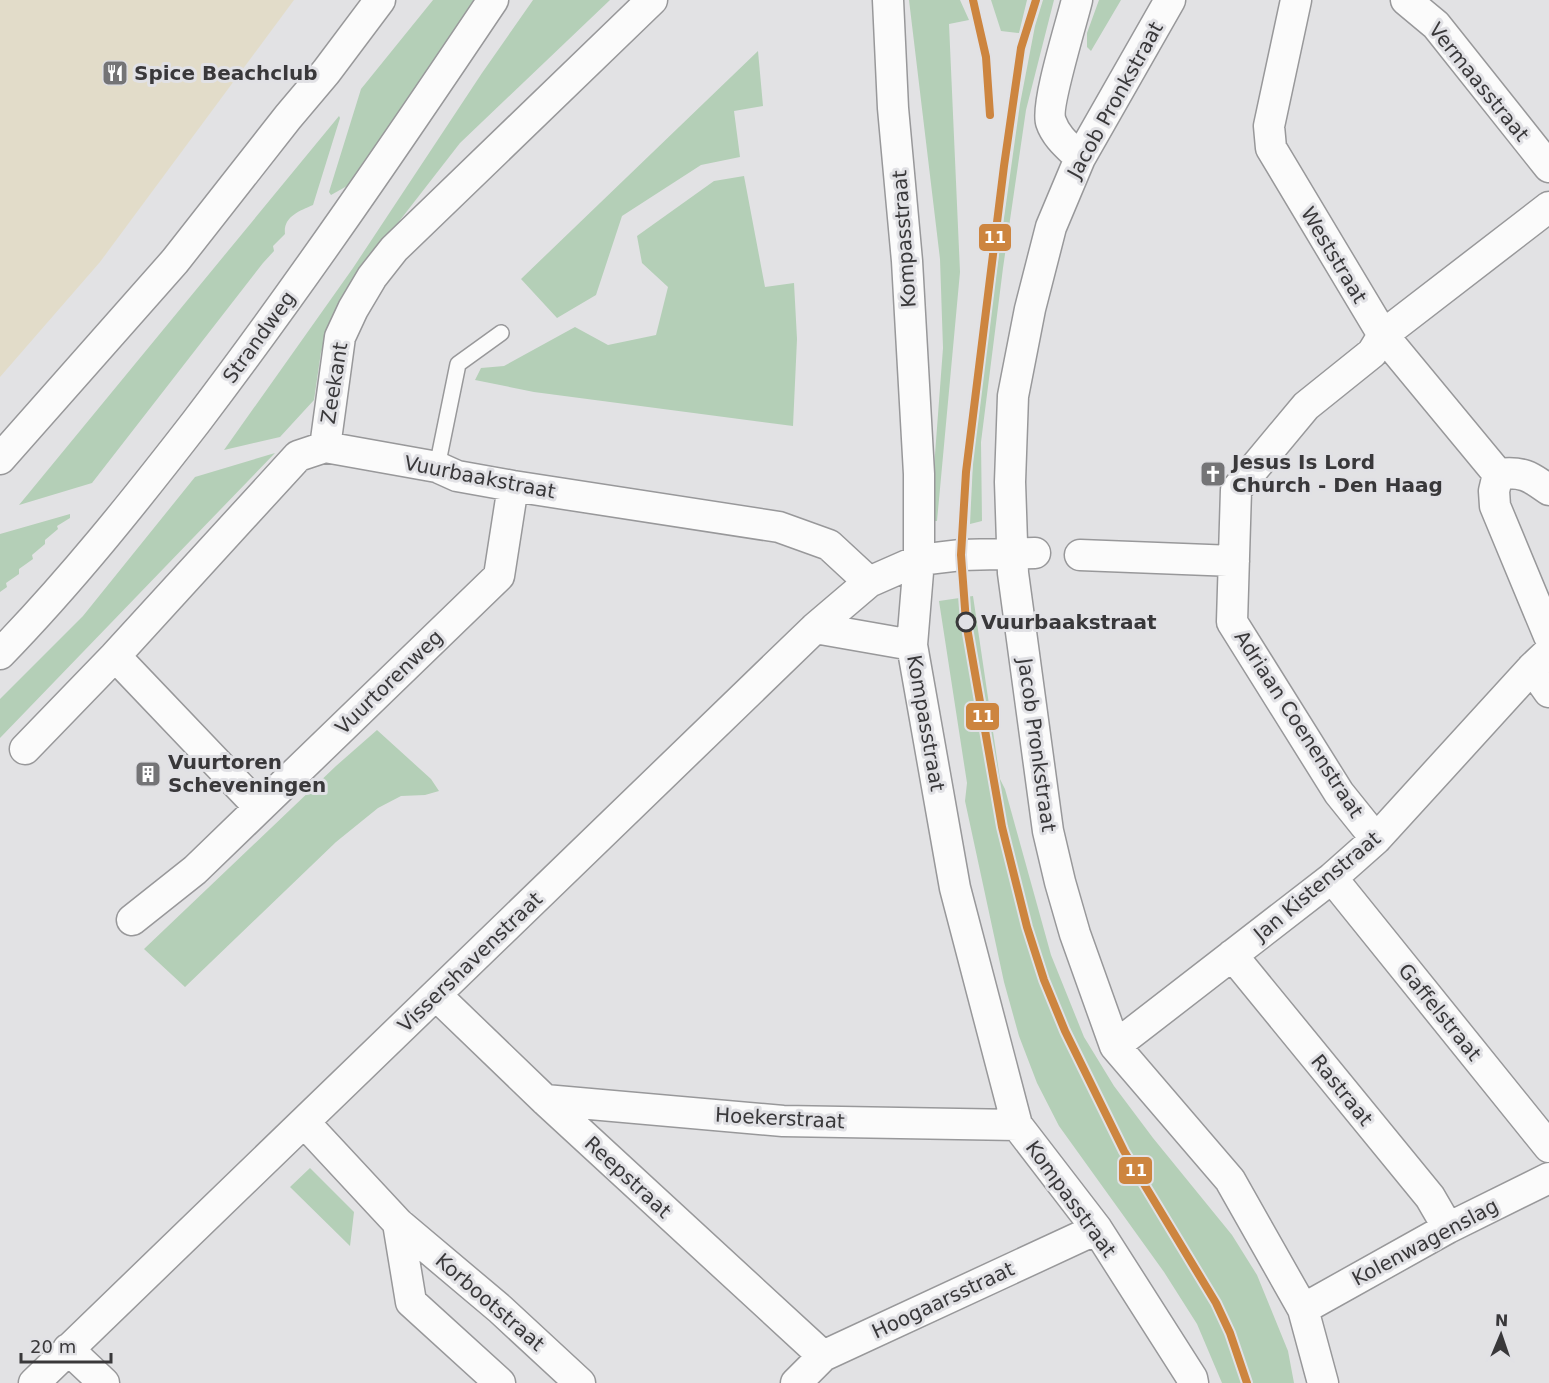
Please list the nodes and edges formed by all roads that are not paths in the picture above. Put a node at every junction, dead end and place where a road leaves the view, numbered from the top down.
1 (380, 0) edge
2 (493, 0) edge
3 (652, 0) edge
4 (888, 0) edge
5 (1077, 0) edge
6 (1170, 0) edge
7 (1296, 0) edge
8 (1406, 0) edge
9 (1080, 158) junction
10 (1549, 167) edge
11 (1549, 207) edge
12 (501, 333) dead end
13 (1383, 335) junction
14 (325, 447) junction
15 (0, 459) edge
16 (437, 467) junction
17 (1498, 474) junction
18 (513, 486) junction
19 (1549, 490) edge
20 (1023, 553) junction
21 (1080, 555) dead end
22 (919, 560) junction
23 (1234, 561) junction
24 (869, 582) junction
25 (815, 628) junction
26 (1549, 636) edge
27 (912, 645) junction
28 (0, 654) edge
29 (115, 656) junction
30 (1541, 660) edge
31 (1549, 692) edge
32 (25, 749) dead end
33 (259, 807) junction
34 (1376, 839) junction
35 (1332, 878) junction
36 (132, 920) dead end
37 (1232, 955) junction
38 (436, 995) junction
39 (1115, 1046) junction
40 (544, 1100) junction
41 (304, 1122) junction
42 (1017, 1125) junction
43 (1549, 1147) edge
44 (1549, 1178) edge
45 (398, 1223) junction
46 (1448, 1228) junction
47 (1097, 1229) junction
48 (1303, 1308) junction
49 (68, 1349) junction
50 (823, 1356) junction
51 (34, 1383) edge
52 (104, 1383) edge
53 (500, 1383) edge
54 (580, 1383) edge
55 (796, 1383) edge
56 (1193, 1383) edge
57 (1323, 1383) edge

1 - 15 street
2 - 28 street, Strandweg
3 - 14 street, Zeekant
4 - 22 street, Kompasstraat
5 - 9 street
6 - 9 street, Jacob Pronkstraat
7 - 13 street, Weststraat
8 - 10 street, Vermaasstraat
9 - 20 street, Jacob Pronkstraat
11 - 13 street, Adriaan Coenenstraat
12 - 16 lane
13 - 17 street, Weststraat
13 - 23 street, Adriaan Coenenstraat
14 - 16 street, Vuurbaakstraat
14 - 29 street, Zeekant
16 - 18 street, Vuurbaakstraat
17 - 19 street
17 - 26 street
18 - 24 street, Vuurbaakstraat
18 - 33 street, Vuurtorenweg
20 - 22 street
20 - 39 street, Jacob Pronkstraat
21 - 23 street
22 - 24 street, Vissershavenstraat
22 - 27 street, Kompasstraat
23 - 34 street, Adriaan Coenenstraat
24 - 25 street, Vissershavenstraat
25 - 27 street
25 - 38 street, Vissershavenstraat
27 - 42 street, Kompasstraat
29 - 32 street, Zeekant
29 - 33 street
30 - 31 street
30 - 34 street, Jan Kistenstraat
33 - 36 street, Vuurtorenweg
34 - 35 street, Jan Kistenstraat
35 - 37 street, Jan Kistenstraat
35 - 43 street, Gaffelstraat
37 - 39 street, Jan Kistenstraat
37 - 46 street, Rastraat
38 - 40 street, Reepstraat
38 - 41 street, Vissershavenstraat
39 - 48 street, Jacob Pronkstraat
40 - 42 street, Hoekerstraat
40 - 50 street, Reepstraat
41 - 45 street, Korbootstraat
41 - 49 street, Vissershavenstraat
42 - 47 street, Kompasstraat
44 - 46 street, Kolenwagenslag
45 - 53 street, Korbootstraat
45 - 54 street, Korbootstraat
46 - 48 street, Kolenwagenslag
47 - 50 street, Hoogaarsstraat
47 - 56 street, Kompasstraat
48 - 57 street, Jacob Pronkstraat
49 - 51 street, Vissershavenstraat
49 - 52 street
50 - 55 street, Hoogaarsstraat

